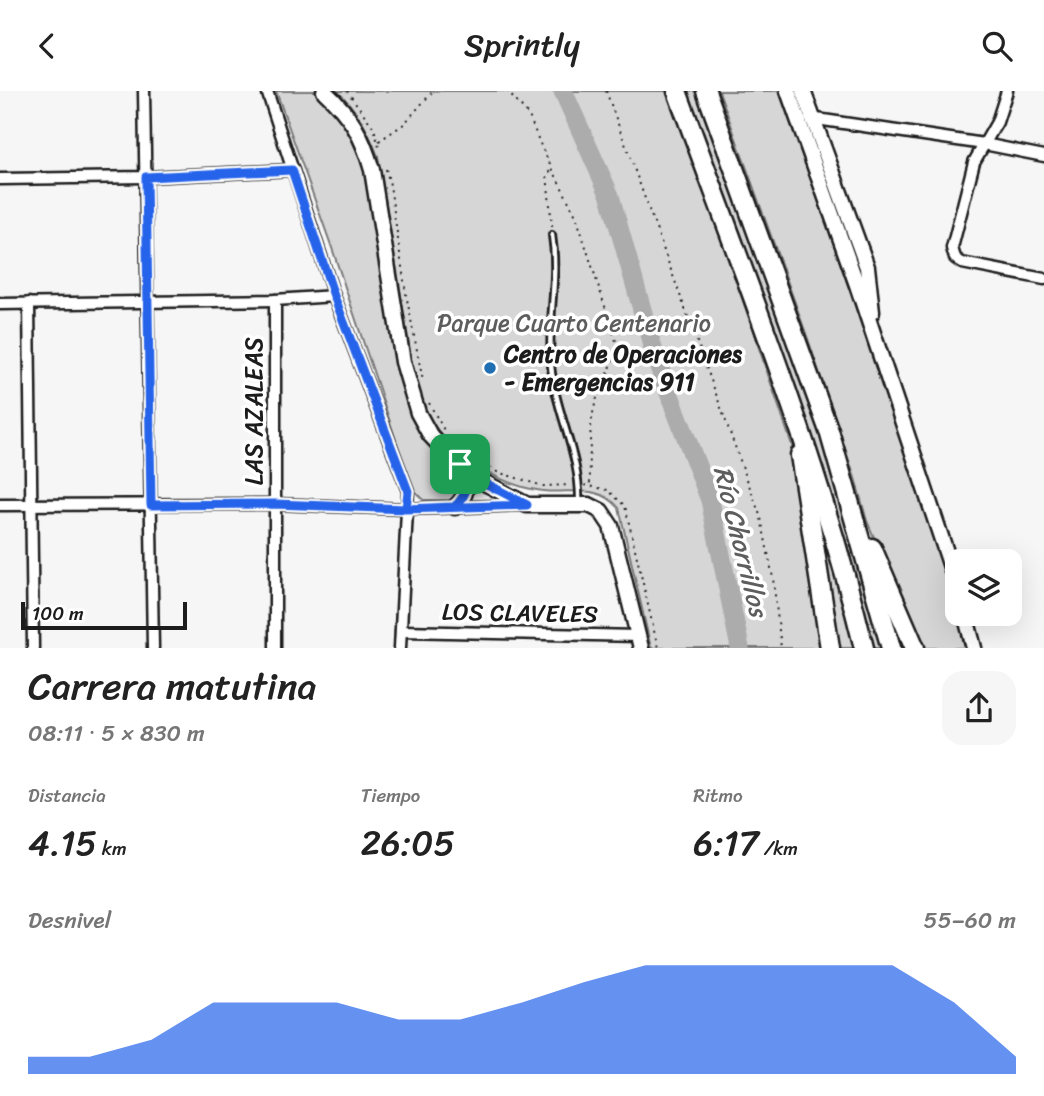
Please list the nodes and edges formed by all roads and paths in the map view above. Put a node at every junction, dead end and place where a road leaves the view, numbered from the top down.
1 (144, 91) edge
2 (267, 91) edge
3 (324, 91) edge
4 (347, 91) edge
5 (433, 91) edge
6 (507, 91) edge
7 (606, 91) edge
8 (677, 91) edge
9 (706, 91) edge
10 (788, 91) edge
11 (803, 91) edge
12 (1007, 91) edge
13 (796, 115) junction
14 (813, 119) junction
15 (378, 142) junction
16 (984, 144) junction
17 (381, 153) dead end
18 (1044, 156) edge
19 (384, 163) dead end
20 (292, 170) junction
21 (553, 170) junction
22 (146, 177) junction
23 (0, 180) edge
24 (552, 235) joint
25 (1044, 279) edge
26 (334, 296) junction
27 (275, 300) junction
28 (148, 301) junction
29 (29, 303) junction
30 (0, 304) edge
31 (876, 345) junction
32 (424, 385) dead end
33 (426, 397) dead end
34 (793, 411) junction
35 (460, 464) junction
36 (580, 485) junction
37 (590, 485) junction
38 (849, 495) junction
39 (31, 504) junction
40 (275, 504) junction
41 (579, 504) junction
42 (0, 505) edge
43 (151, 505) junction
44 (527, 505) junction
45 (454, 507) junction
46 (406, 509) junction
47 (945, 549) edge
48 (968, 626) edge
49 (401, 631) junction
50 (640, 642) edge
51 (33, 648) edge
52 (153, 648) edge
53 (275, 648) edge
54 (400, 648) edge
55 (658, 648) edge
56 (781, 648) edge
57 (830, 648) edge
58 (864, 648) edge
59 (891, 648) edge
60 (915, 648) edge
61 (974, 648) edge

1 - 22 street
2 - 20 street
3 - 35 street
4 - 15 path
5 - 15 path
6 - 21 path
7 - 56 path
8 - 34 highway
9 - 38 highway
10 - 13 street
11 - 14 street
12 - 16 street
13 - 14 street
13 - 31 street
14 - 16 street
14 - 31 street
15 - 17 path
16 - 18 street
16 - 25 street
19 - 32 path
20 - 22 street
20 - 26 street
21 - 24 path
21 - 37 path
22 - 23 street
22 - 28 street
24 - 36 lane
26 - 27 street
26 - 46 street
27 - 28 street
27 - 40 street, LAS AZALEAS
28 - 29 street
28 - 43 street
29 - 30 street
29 - 39 street
31 - 47 street
33 - 36 path
34 - 57 highway
34 - 58 highway
35 - 44 street
35 - 45 street
36 - 37 path
36 - 41 lane
37 - 55 path
38 - 59 highway
38 - 60 highway
39 - 42 street
39 - 43 street
39 - 51 street
40 - 43 street
40 - 46 street
40 - 53 street, LAS AZALEAS
41 - 44 street
41 - 50 street
43 - 52 street
44 - 45 street
45 - 46 street
46 - 49 street
48 - 61 street
49 - 50 street, LOS CLAVELES
49 - 54 street

